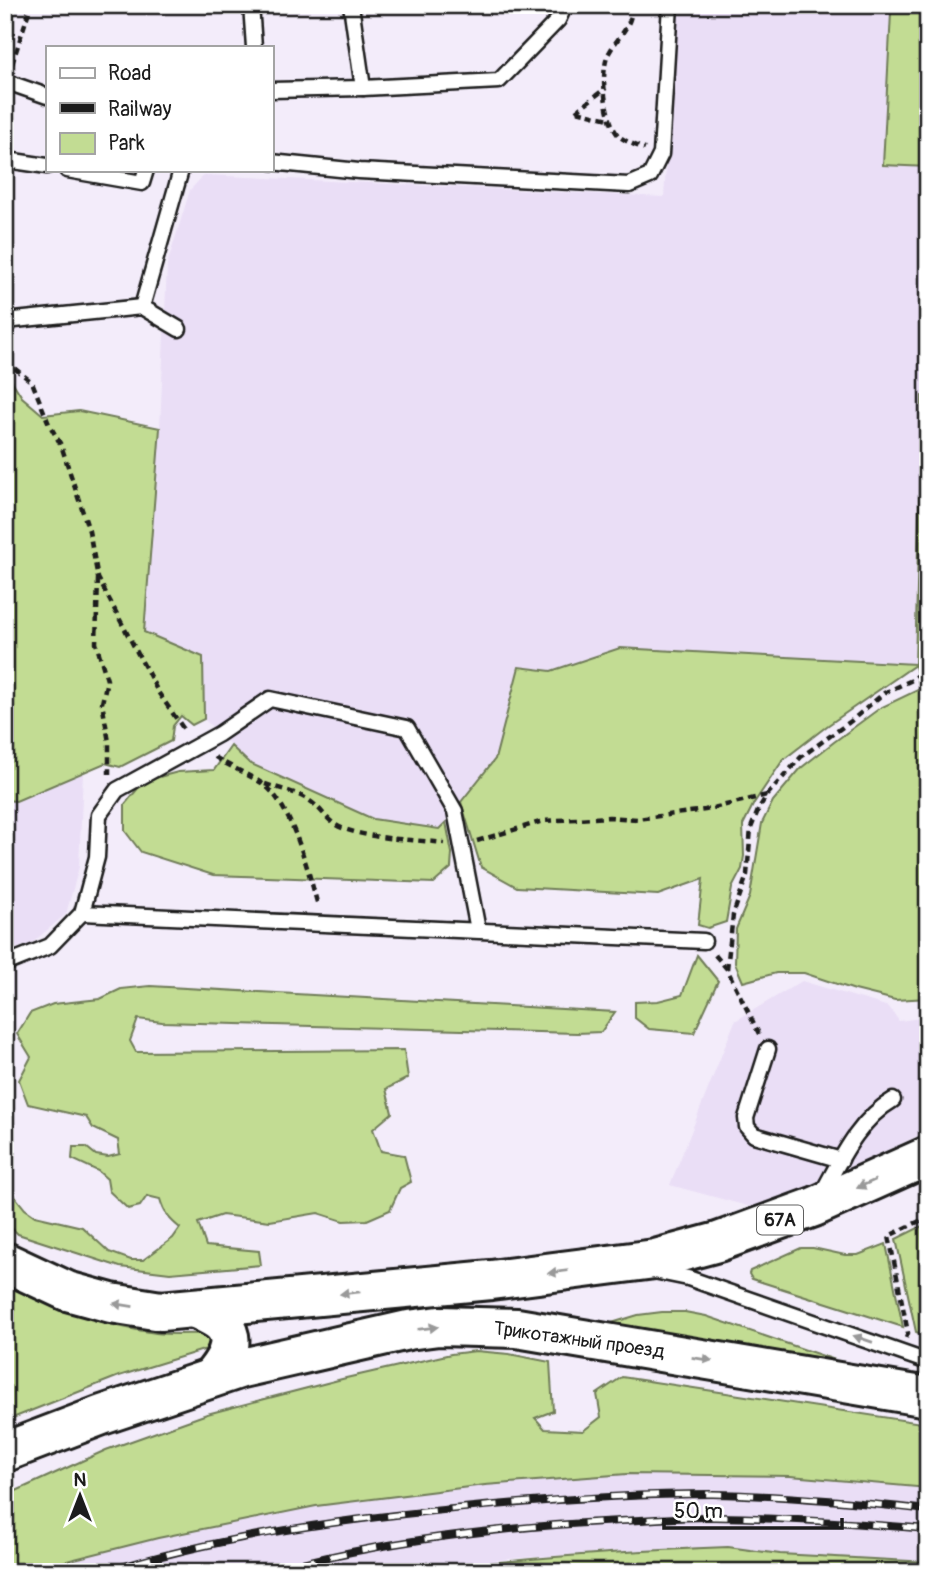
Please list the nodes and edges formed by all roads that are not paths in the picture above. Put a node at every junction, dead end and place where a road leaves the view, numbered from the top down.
1 (251, 5) edge
2 (351, 5) edge
3 (565, 5) edge
4 (670, 5) edge
5 (254, 46) edge
6 (7, 82) edge
7 (363, 89) junction
8 (273, 90) edge
9 (46, 96) edge
10 (273, 162) edge
11 (46, 166) edge
12 (5, 169) edge
13 (79, 172) edge
14 (145, 172) edge
15 (180, 172) edge
16 (142, 307) junction
17 (5, 321) edge
18 (179, 329) dead end
19 (82, 913) junction
20 (478, 930) junction
21 (704, 941) road end
22 (5, 964) edge
23 (768, 1049) road end
24 (893, 1100) dead end
25 (928, 1156) edge
26 (841, 1160) junction
27 (814, 1207) junction
28 (5, 1262) edge
29 (625, 1265) junction
30 (491, 1280) junction
31 (196, 1309) junction
32 (928, 1362) edge
33 (226, 1373) junction
34 (928, 1397) edge
35 (15, 1451) edge

1 - 5 lane
2 - 7 lane
3 - 7 lane
4 - 10 lane
6 - 9 lane
7 - 8 lane
11 - 12 lane
13 - 14 lane
15 - 16 lane
16 - 17 lane
16 - 18 lane
19 - 20 lane
19 - 20 lane
19 - 22 lane
20 - 21 lane
23 - 26 lane
24 - 26 lane
25 -> 27 main road, 67A
26 - 27 lane
27 - 29 main road, 67A
31 -> 28 main road
29 -> 30 main road, 67A
32 -> 29 lane
30 -> 31 main road
30 - 33 main road
31 - 33 main road
33 -> 34 main road, Трикотажный проезд
33 - 35 main road, Трикотажный проезд

